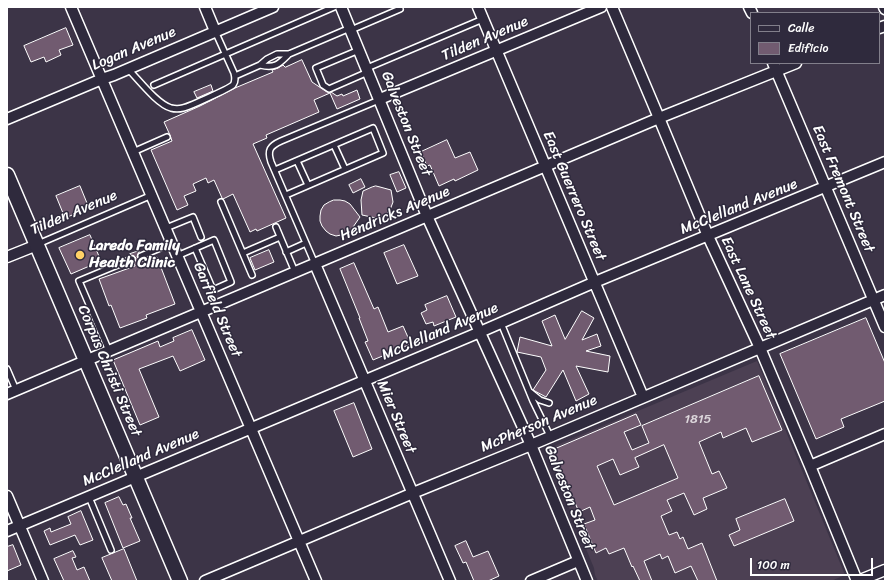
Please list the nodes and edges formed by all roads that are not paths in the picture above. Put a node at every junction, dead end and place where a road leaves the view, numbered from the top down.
1 (71, 7) edge
2 (205, 7) edge
3 (273, 7) edge
4 (334, 7) edge
5 (341, 7) edge
6 (399, 7) edge
7 (478, 7) edge
8 (601, 7) edge
9 (612, 7) edge
10 (482, 18) junction
11 (350, 29) junction
12 (215, 31) junction
13 (359, 50) junction
14 (496, 51) junction
15 (226, 54) junction
16 (289, 54) junction
17 (790, 64) edge
18 (260, 65) junction
19 (774, 67) edge
20 (128, 69) junction
21 (368, 70) junction
22 (235, 76) junction
23 (102, 79) junction
24 (154, 85) dead end
25 (380, 99) junction
26 (7, 118) edge
27 (659, 118) junction
28 (167, 138) dead end
29 (334, 144) junction
30 (133, 152) junction
31 (297, 161) junction
32 (885, 162) edge
33 (546, 166) junction
34 (345, 169) junction
35 (275, 170) junction
36 (7, 175) edge
37 (308, 185) junction
38 (826, 187) junction
39 (152, 195) junction
40 (286, 195) junction
41 (221, 202) dead end
42 (427, 216) junction
43 (276, 227) dead end
44 (166, 228) junction
45 (708, 236) junction
46 (201, 237) dead end
47 (280, 237) junction
48 (172, 243) junction
49 (306, 243) junction
50 (37, 245) junction
51 (195, 248) junction
52 (286, 252) junction
53 (243, 253) junction
54 (141, 256) dead end
55 (178, 256) junction
56 (7, 257) edge
57 (132, 259) dead end
58 (315, 264) junction
59 (295, 272) junction
60 (252, 274) dead end
61 (595, 282) junction
62 (885, 295) edge
63 (874, 300) junction
64 (201, 312) junction
65 (501, 323) junction
66 (885, 327) edge
67 (480, 332) junction
68 (760, 348) junction
69 (109, 351) junction
70 (86, 361) junction
71 (7, 368) edge
72 (364, 380) junction
73 (12, 392) edge
74 (529, 392) junction
75 (643, 397) junction
76 (549, 403) dead end
77 (250, 428) junction
78 (885, 434) edge
79 (550, 436) junction
80 (531, 445) junction
81 (810, 466) junction
82 (136, 477) junction
83 (412, 493) junction
84 (7, 496) edge
85 (89, 497) junction
86 (20, 526) junction
87 (7, 531) edge
88 (299, 542) junction
89 (111, 550) dead end
90 (578, 561) junction
91 (885, 570) edge
92 (43, 581) edge
93 (180, 581) edge
94 (205, 581) edge
95 (316, 581) edge
96 (450, 581) edge
97 (531, 581) edge
98 (587, 581) edge
99 (857, 581) edge

1 - 23 street, Garfield Street
2 - 12 street
3 - 12 street, Logan Avenue
4 - 15 lane
5 - 11 street, Galveston Street
6 - 11 lane
7 - 10 street, East Guerrero Street
8 - 14 street, Tilden Avenue
9 - 27 street, East Lane Street
10 - 14 street, East Guerrero Street
10 - 21 lane
11 - 13 street, Galveston Street
11 - 16 lane
12 - 15 lane
12 - 20 street, Logan Avenue
13 - 21 street, Galveston Street
13 - 21 lane
14 - 25 street, Tilden Avenue
14 - 33 street, East Guerrero Street
15 - 22 lane
15 - 24 lane
16 - 18 lane
16 - 18 lane
17 - 19 street, Hendricks Avenue
18 - 22 lane
19 - 27 street, Hendricks Avenue
19 - 38 street, East Fremont Street
20 - 22 lane
20 - 23 street, Logan Avenue
21 - 25 street, Galveston Street
23 - 26 street, Logan Avenue
23 - 30 street, Garfield Street
25 - 35 lane
25 - 42 street, Galveston Street
27 - 33 street, Hendricks Avenue
27 - 45 street, East Lane Street
28 - 30 lane
29 - 31 lane
29 - 34 lane
29 - 34 lane
30 - 39 street, Garfield Street
31 - 35 lane
31 - 37 lane
32 - 38 street, McClelland Avenue
33 - 42 street, Hendricks Avenue
33 - 61 street, East Guerrero Street
34 - 37 lane
35 - 40 lane
36 - 50 main road, Corpus Christi Street
37 - 40 lane
38 - 45 street, McClelland Avenue
38 - 63 street, East Fremont Street
39 - 44 street, Garfield Street
39 - 50 lane, Tilden Avenue
40 - 49 lane
41 - 53 lane
42 - 58 street, Hendricks Avenue
42 - 67 street, Galveston Street
43 - 47 lane
44 - 46 lane
44 - 48 street, Garfield Street
45 - 61 street, McClelland Avenue
45 - 68 street, East Lane Street
47 - 52 lane
47 - 53 lane
48 - 54 lane
48 - 55 street, Garfield Street
49 - 52 lane
49 - 58 lane
50 - 56 street, Tilden Avenue
50 - 70 main road, Corpus Christi Street
51 - 51 lane
51 - 55 lane
52 - 59 lane
53 - 60 lane
55 - 64 street, Garfield Street
57 - 69 lane
58 - 59 street, Hendricks Avenue
58 - 72 street, Mier Street
59 - 64 street, Hendricks Avenue
61 - 65 street, McClelland Avenue
61 - 75 street, East Guerrero Street
62 - 63 street, McPherson Avenue
63 - 66 street, East Fremont Street
63 - 68 street, McPherson Avenue
64 - 69 street, Hendricks Avenue
64 - 77 street, Garfield Street
65 - 67 street, McClelland Avenue
65 - 74 lane
67 - 72 street, McClelland Avenue
67 - 80 street, Galveston Street
68 - 75 street, McPherson Avenue
68 - 81 street, East Lane Street
69 - 70 street, Hendricks Avenue
70 - 73 street, Hendricks Avenue
70 - 82 main road, Corpus Christi Street
71 - 73 lane
72 - 77 street, McClelland Avenue
72 - 83 street, Mier Street
74 - 76 lane
74 - 79 lane
75 - 79 street, McPherson Avenue
77 - 82 street, McClelland Avenue
77 - 88 street, Garfield Street
78 - 81 street
79 - 80 street, McPherson Avenue
80 - 83 street, McPherson Avenue
80 - 90 street, Galveston Street
81 - 99 street, East Lane Street
82 - 85 street, McClelland Avenue
82 - 93 main road, Corpus Christi Street
83 - 88 street, McPherson Avenue
83 - 96 street, Mier Street
84 - 86 street
85 - 86 street, McClelland Avenue
85 - 89 lane
86 - 87 street, McClelland Avenue
86 - 92 street
88 - 94 street, McPherson Avenue
88 - 95 street, Garfield Street
90 - 97 street
90 - 98 street, Galveston Street
91 - 99 street

